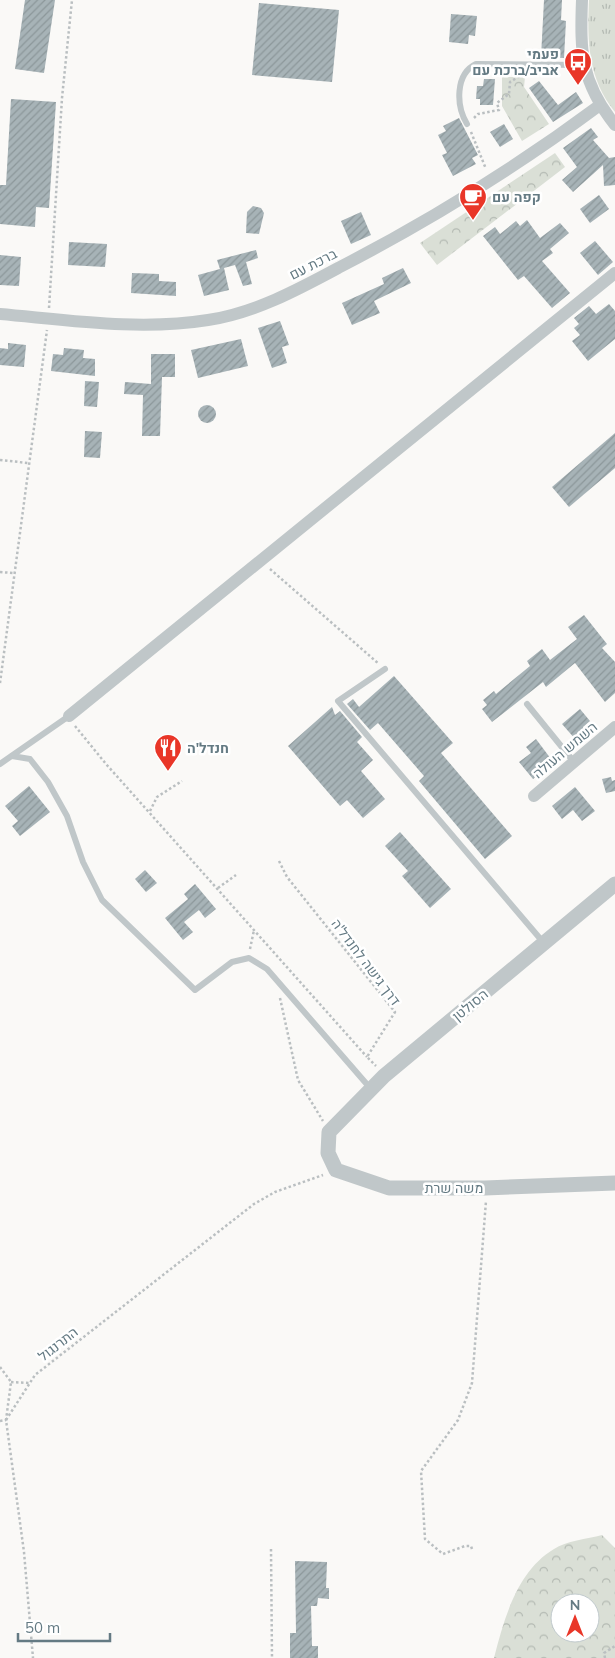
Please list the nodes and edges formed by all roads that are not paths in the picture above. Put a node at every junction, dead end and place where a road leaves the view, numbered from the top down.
1 (582, 0) edge
2 (583, 65) junction
3 (600, 105) junction
4 (467, 124) road end
5 (615, 125) edge
6 (615, 273) edge
7 (0, 314) edge
8 (385, 669) road end
9 (527, 704) dead end
10 (69, 716) joint
11 (615, 727) edge
12 (12, 756) junction
13 (574, 762) junction
14 (0, 764) edge
15 (534, 796) dead end
16 (615, 884) edge
17 (545, 944) junction
18 (371, 1089) junction
19 (336, 1170) joint
20 (615, 1183) edge

1 - 2 street
2 - 3 street
2 - 4 lane
3 - 5 street
3 - 7 street, ברכת עם
6 - 10 street
8 - 17 lane
9 - 13 lane
10 - 12 lane
11 - 13 street, השמש העולה
12 - 14 lane
12 - 18 lane
13 - 15 street, השמש העולה
16 - 17 street, הסולטן
17 - 18 street, הסולטן
18 - 19 street, הסולטן
19 - 20 street, משה שרת

